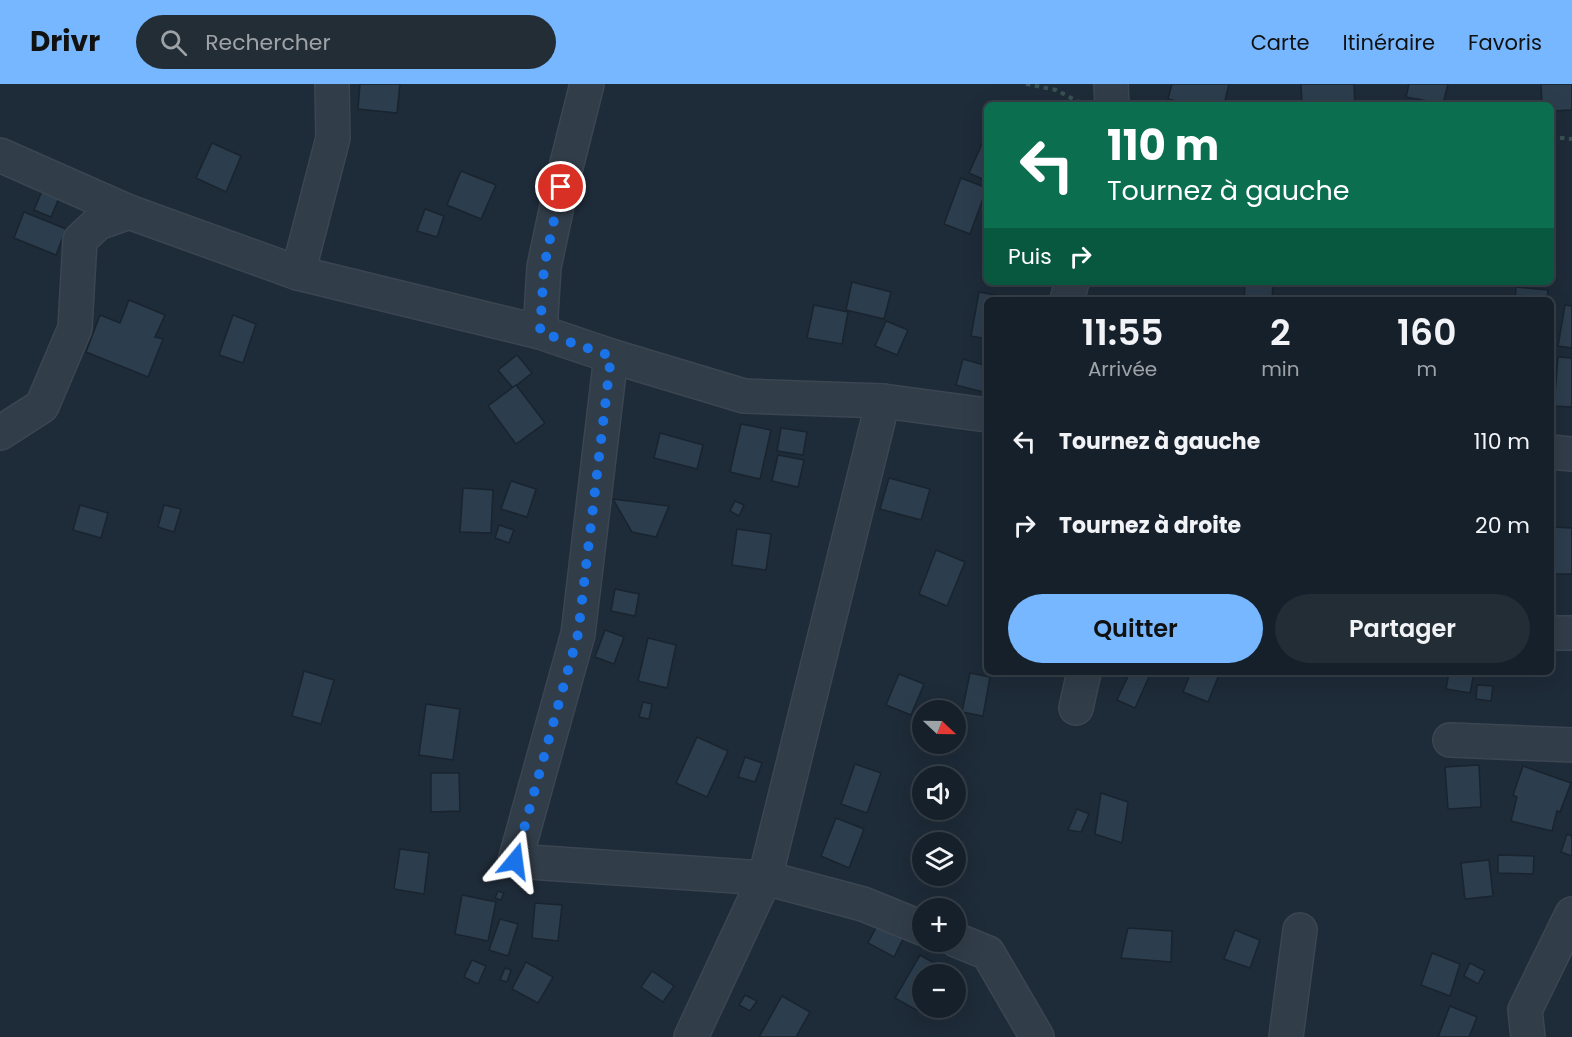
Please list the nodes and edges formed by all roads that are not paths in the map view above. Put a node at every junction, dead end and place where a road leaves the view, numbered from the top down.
1 (332, 84) edge
2 (586, 84) edge
3 (1111, 84) edge
4 (1112, 102) edge
5 (0, 155) edge
6 (129, 212) junction
7 (298, 273) junction
8 (540, 332) junction
9 (611, 356) junction
10 (883, 401) junction
11 (984, 415) edge
12 (0, 433) edge
13 (1554, 452) edge
14 (1572, 454) edge
15 (1083, 675) edge
16 (1076, 708) dead end
17 (1450, 740) dead end
18 (1572, 745) edge
19 (765, 878) junction
20 (1572, 914) edge
21 (912, 923) edge
22 (1300, 930) dead end
23 (966, 944) edge
24 (691, 1037) edge
25 (1037, 1037) edge
26 (1286, 1037) edge
27 (1528, 1037) edge

1 - 7 street
2 - 8 street
3 - 4 street
5 - 6 street
6 - 7 street
6 - 12 street
7 - 8 street
8 - 9 street
9 - 10 street
9 - 19 street
10 - 11 street
10 - 19 street
13 - 14 street
15 - 16 street
17 - 18 street
19 - 21 street
19 - 24 street
20 - 27 street
22 - 26 street
23 - 25 street

